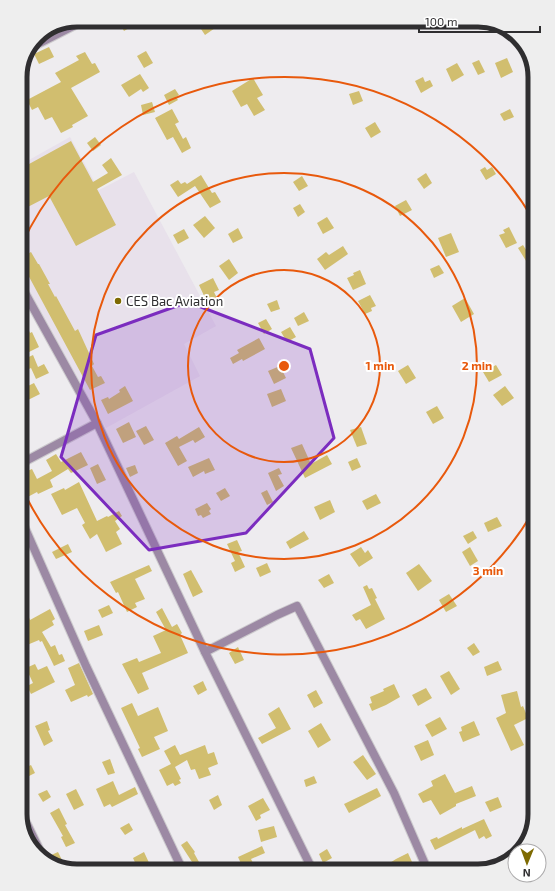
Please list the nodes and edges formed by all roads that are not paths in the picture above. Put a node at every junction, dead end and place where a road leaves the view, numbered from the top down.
1 (71, 28) edge
2 (42, 42) edge
3 (27, 297) edge
4 (97, 423) junction
5 (27, 460) edge
6 (27, 533) edge
7 (205, 652) junction
8 (30, 831) edge
9 (37, 844) edge
10 (180, 864) edge
11 (310, 864) edge
12 (425, 864) edge

1 - 2 street
3 - 4 street
4 - 5 street
4 - 7 street
6 - 10 street
7 - 11 street
7 - 12 street
8 - 9 street

